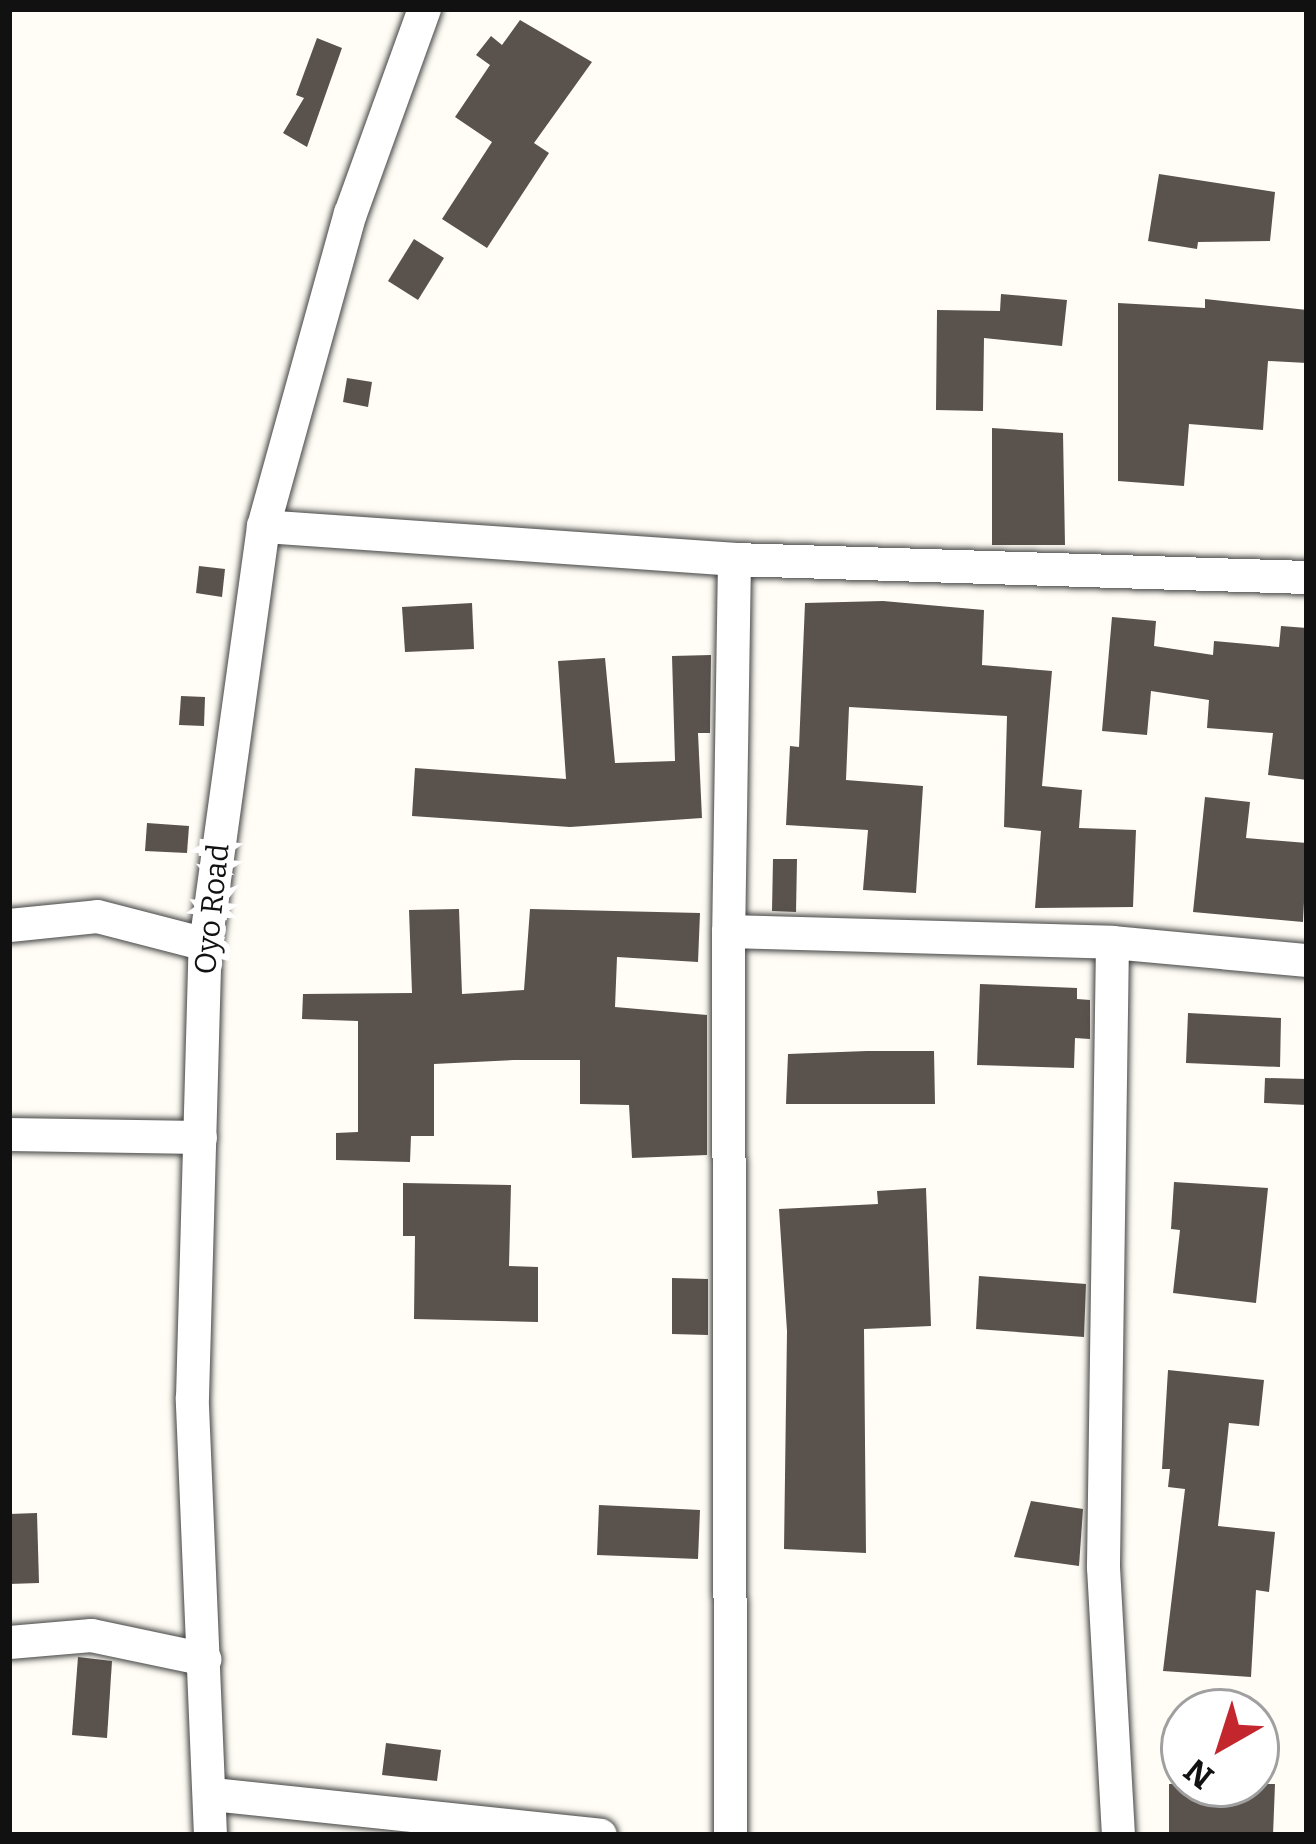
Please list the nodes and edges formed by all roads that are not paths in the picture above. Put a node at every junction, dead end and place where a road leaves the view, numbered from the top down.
1 (424, 9) edge
2 (263, 526) junction
3 (734, 560) junction
4 (1307, 578) edge
5 (9, 926) edge
6 (728, 931) junction
7 (1112, 942) junction
8 (205, 944) junction
9 (1307, 960) edge
10 (9, 1134) edge
11 (200, 1137) junction
12 (9, 1642) edge
13 (206, 1659) junction
14 (212, 1794) junction
15 (210, 1835) edge
16 (600, 1835) edge
17 (730, 1835) edge
18 (1118, 1835) edge

1 - 2 street, Oyo Road
2 - 3 street
2 - 8 street, Oyo Road
3 - 4 street
3 - 6 street
5 - 8 street
6 - 7 street
6 - 17 street
7 - 9 street
7 - 18 street
8 - 11 street, Oyo Road
10 - 11 street
11 - 13 street, Oyo Road
12 - 13 street
13 - 14 street, Oyo Road
14 - 15 street, Oyo Road
14 - 16 street

